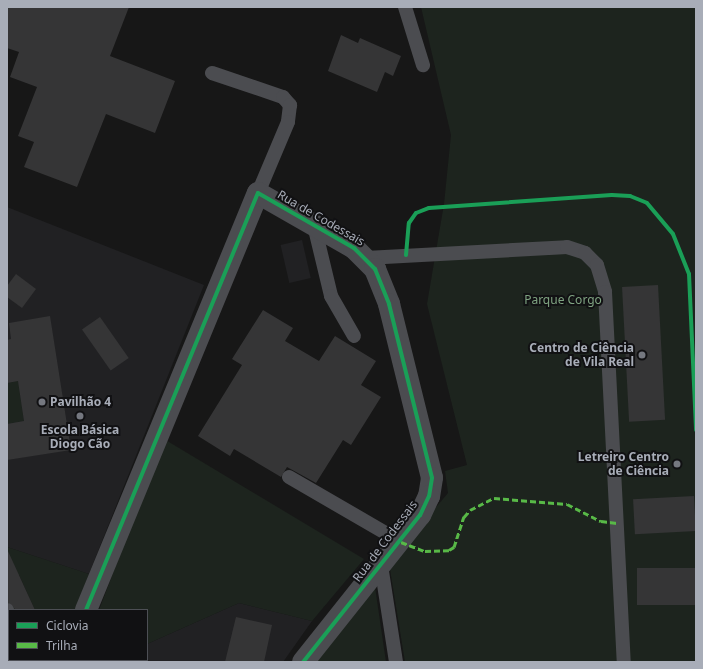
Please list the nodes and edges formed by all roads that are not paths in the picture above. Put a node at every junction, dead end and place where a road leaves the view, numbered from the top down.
1 (404, 7) edge
2 (423, 65) dead end
3 (212, 73) dead end
4 (258, 193) junction
5 (314, 225) junction
6 (366, 258) junction
7 (354, 336) dead end
8 (290, 477) dead end
9 (400, 542) junction
10 (380, 566) junction
11 (86, 609) edge
12 (303, 662) edge
13 (396, 662) edge
14 (624, 662) edge

1 - 2 lane
3 - 4 lane
4 - 5 street, Rua de Codessais
4 - 11 street
5 - 6 street, Rua de Codessais
5 - 7 lane
6 - 9 street, Rua de Codessais
6 - 14 lane
8 - 9 lane
9 - 10 street, Rua de Codessais
10 - 12 street, Rua de Codessais
10 - 13 lane

